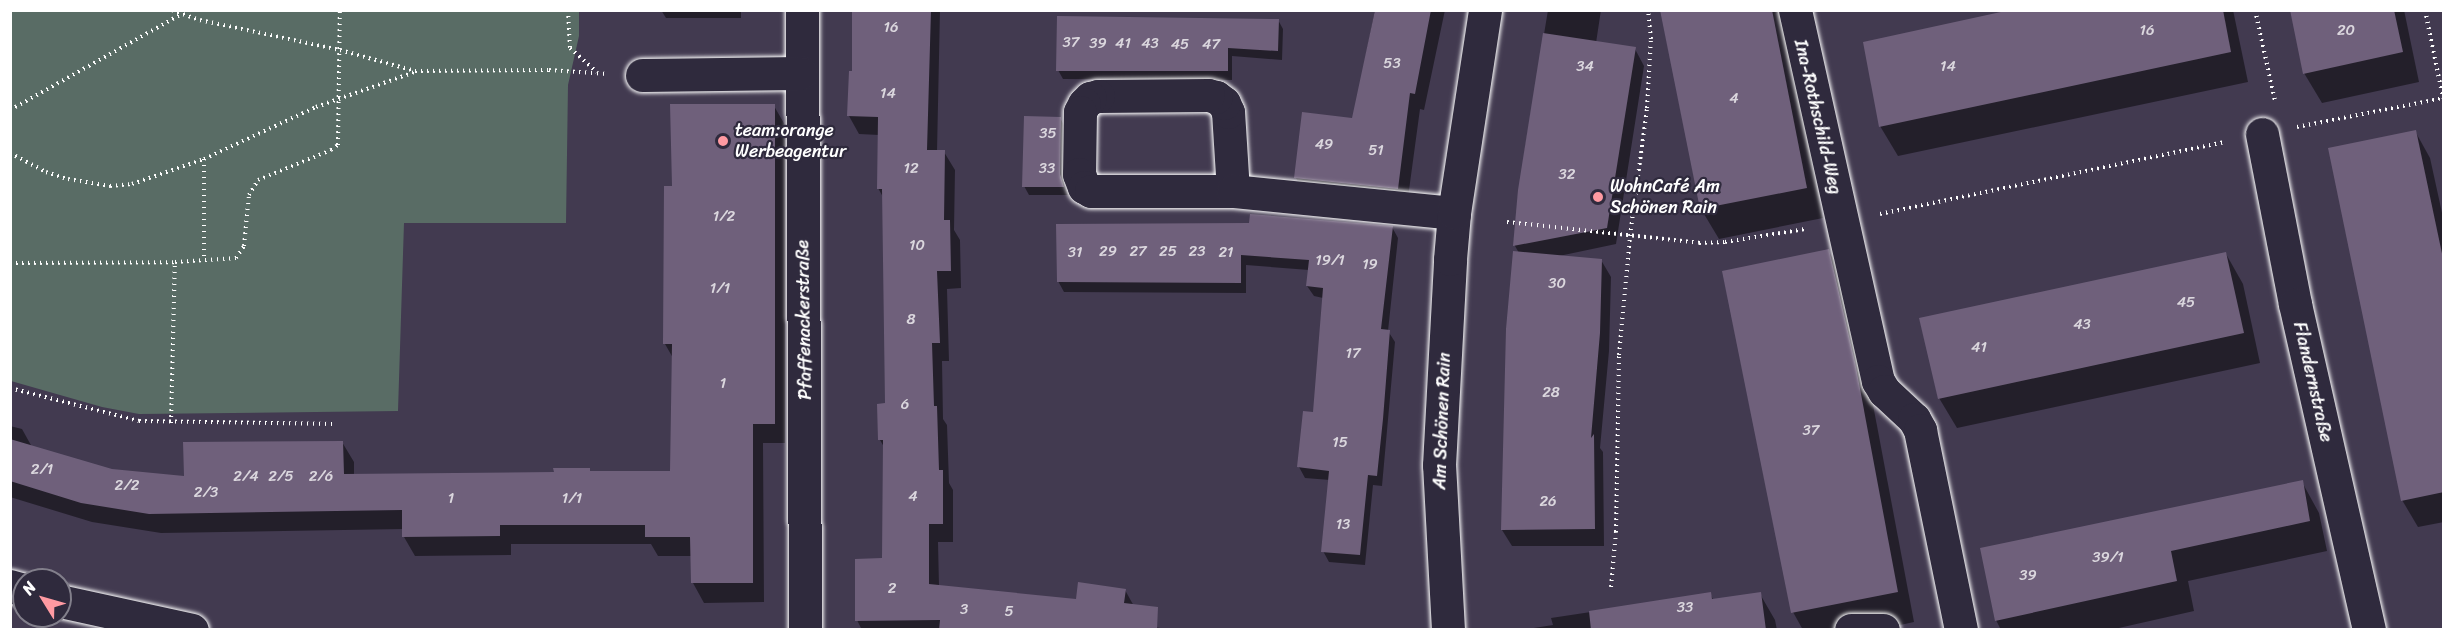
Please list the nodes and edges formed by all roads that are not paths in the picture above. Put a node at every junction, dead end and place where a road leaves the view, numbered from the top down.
1 (802, 10) edge
2 (1485, 10) edge
3 (1795, 10) edge
4 (801, 73) junction
5 (642, 75) road end
6 (2272, 132) road end
7 (1233, 191) junction
8 (1454, 213) junction
9 (72, 604) edge
10 (192, 630) edge
11 (805, 630) edge
12 (1448, 630) edge
13 (1851, 630) edge
14 (1883, 630) edge
15 (1961, 630) edge
16 (2369, 630) edge

1 - 4 street, Pfaffenackerstraße
2 - 8 street, Am Schönen Rain
3 - 15 street, Ina-Rothschild-Weg
4 - 5 street
4 - 11 street, Pfaffenackerstraße
6 - 16 street, Flandernstraße
7 - 7 street
7 - 8 street
8 - 12 street, Am Schönen Rain
9 - 10 street
13 - 14 street

